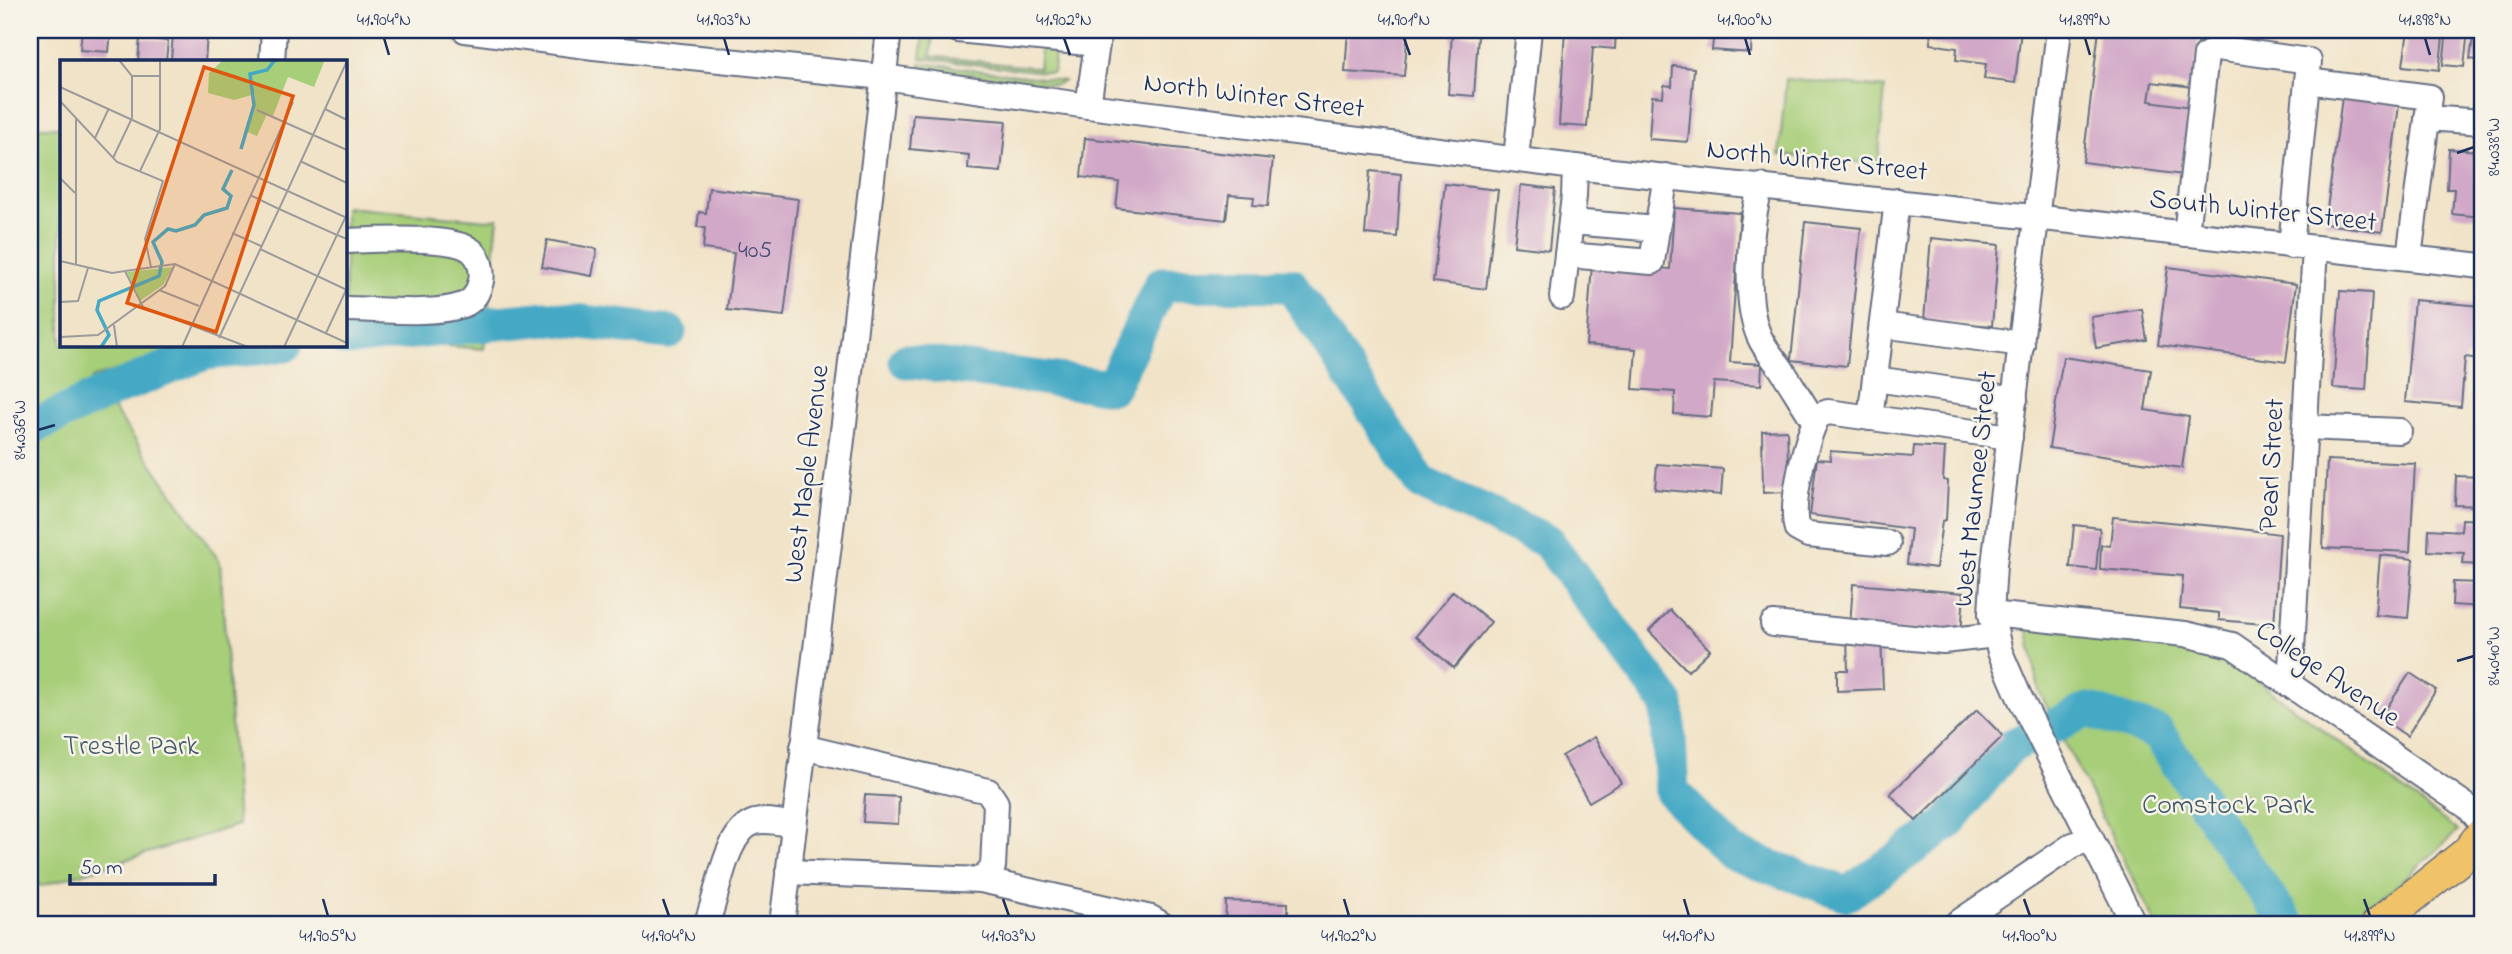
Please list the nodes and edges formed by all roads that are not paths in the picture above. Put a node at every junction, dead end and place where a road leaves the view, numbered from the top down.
1 (274, 30) edge
2 (465, 30) edge
3 (889, 30) edge
4 (958, 30) edge
5 (1529, 30) edge
6 (2059, 30) edge
7 (1098, 37) edge
8 (272, 60) edge
9 (2308, 71) junction
10 (883, 77) junction
11 (1088, 106) junction
12 (2427, 118) junction
13 (2482, 122) edge
14 (1516, 159) junction
15 (1575, 167) junction
16 (1666, 176) junction
17 (1761, 186) junction
18 (1897, 201) junction
19 (2038, 216) junction
20 (1571, 222) junction
21 (1657, 229) junction
22 (2186, 234) junction
23 (346, 241) edge
24 (2303, 247) junction
25 (1567, 255) junction
26 (2409, 257) junction
27 (2482, 266) edge
28 (1562, 297) dead end
29 (346, 309) edge
30 (1882, 325) junction
31 (2022, 344) junction
32 (1875, 379) junction
33 (2015, 399) junction
34 (1870, 418) junction
35 (1815, 422) junction
36 (2305, 427) junction
37 (2399, 431) dead end
38 (2010, 437) junction
39 (1888, 543) dead end
40 (1773, 624) dead end
41 (1994, 624) junction
42 (2290, 685) junction
43 (803, 747) junction
44 (2482, 823) edge
45 (794, 825) junction
46 (2482, 834) edge
47 (2091, 839) junction
48 (788, 872) junction
49 (981, 880) junction
50 (706, 924) edge
51 (782, 924) edge
52 (1161, 924) edge
53 (1956, 924) edge
54 (2134, 924) edge
55 (2378, 924) edge

1 - 8 street
2 - 10 street, North Winter Street
3 - 10 street, West Maple Avenue
4 - 7 street
5 - 14 street
6 - 19 street, West Maumee Street
7 - 11 street
9 - 12 street
9 - 22 street
9 - 24 street, Pearl Street
10 - 11 street, North Winter Street
10 - 43 street, West Maple Avenue
11 - 14 street, North Winter Street
12 - 13 street
12 - 26 street
14 - 15 street, North Winter Street
15 - 16 street, North Winter Street
15 - 20 street
16 - 17 street, North Winter Street
16 - 21 street
17 - 18 street, North Winter Street
17 - 35 street
18 - 19 street, North Winter Street
18 - 30 street
19 - 22 street, South Winter Street
19 - 31 street, West Maumee Street
20 - 21 street
20 - 25 street
21 - 25 street
22 - 24 street, South Winter Street
23 - 29 street
24 - 26 street, South Winter Street
24 - 36 street, Pearl Street
25 - 28 street
26 - 27 street, South Winter Street
30 - 31 street
30 - 32 street
31 - 33 street, West Maumee Street
32 - 33 street
32 - 34 street
33 - 38 street, West Maumee Street
34 - 35 street
34 - 38 street
35 - 39 street
36 - 37 street
36 - 42 street, Pearl Street
38 - 41 street, West Maumee Street
40 - 41 street, College Avenue
41 - 42 street, College Avenue
41 - 47 street, West Maumee Street
42 - 44 street, College Avenue
43 - 45 street, West Maple Avenue
43 - 49 street
45 - 48 street, West Maple Avenue
45 - 50 street
46 - 55 main road
47 - 53 street
47 - 54 street, West Maumee Street
48 - 49 street
48 - 51 street, West Maple Avenue
49 - 52 street

